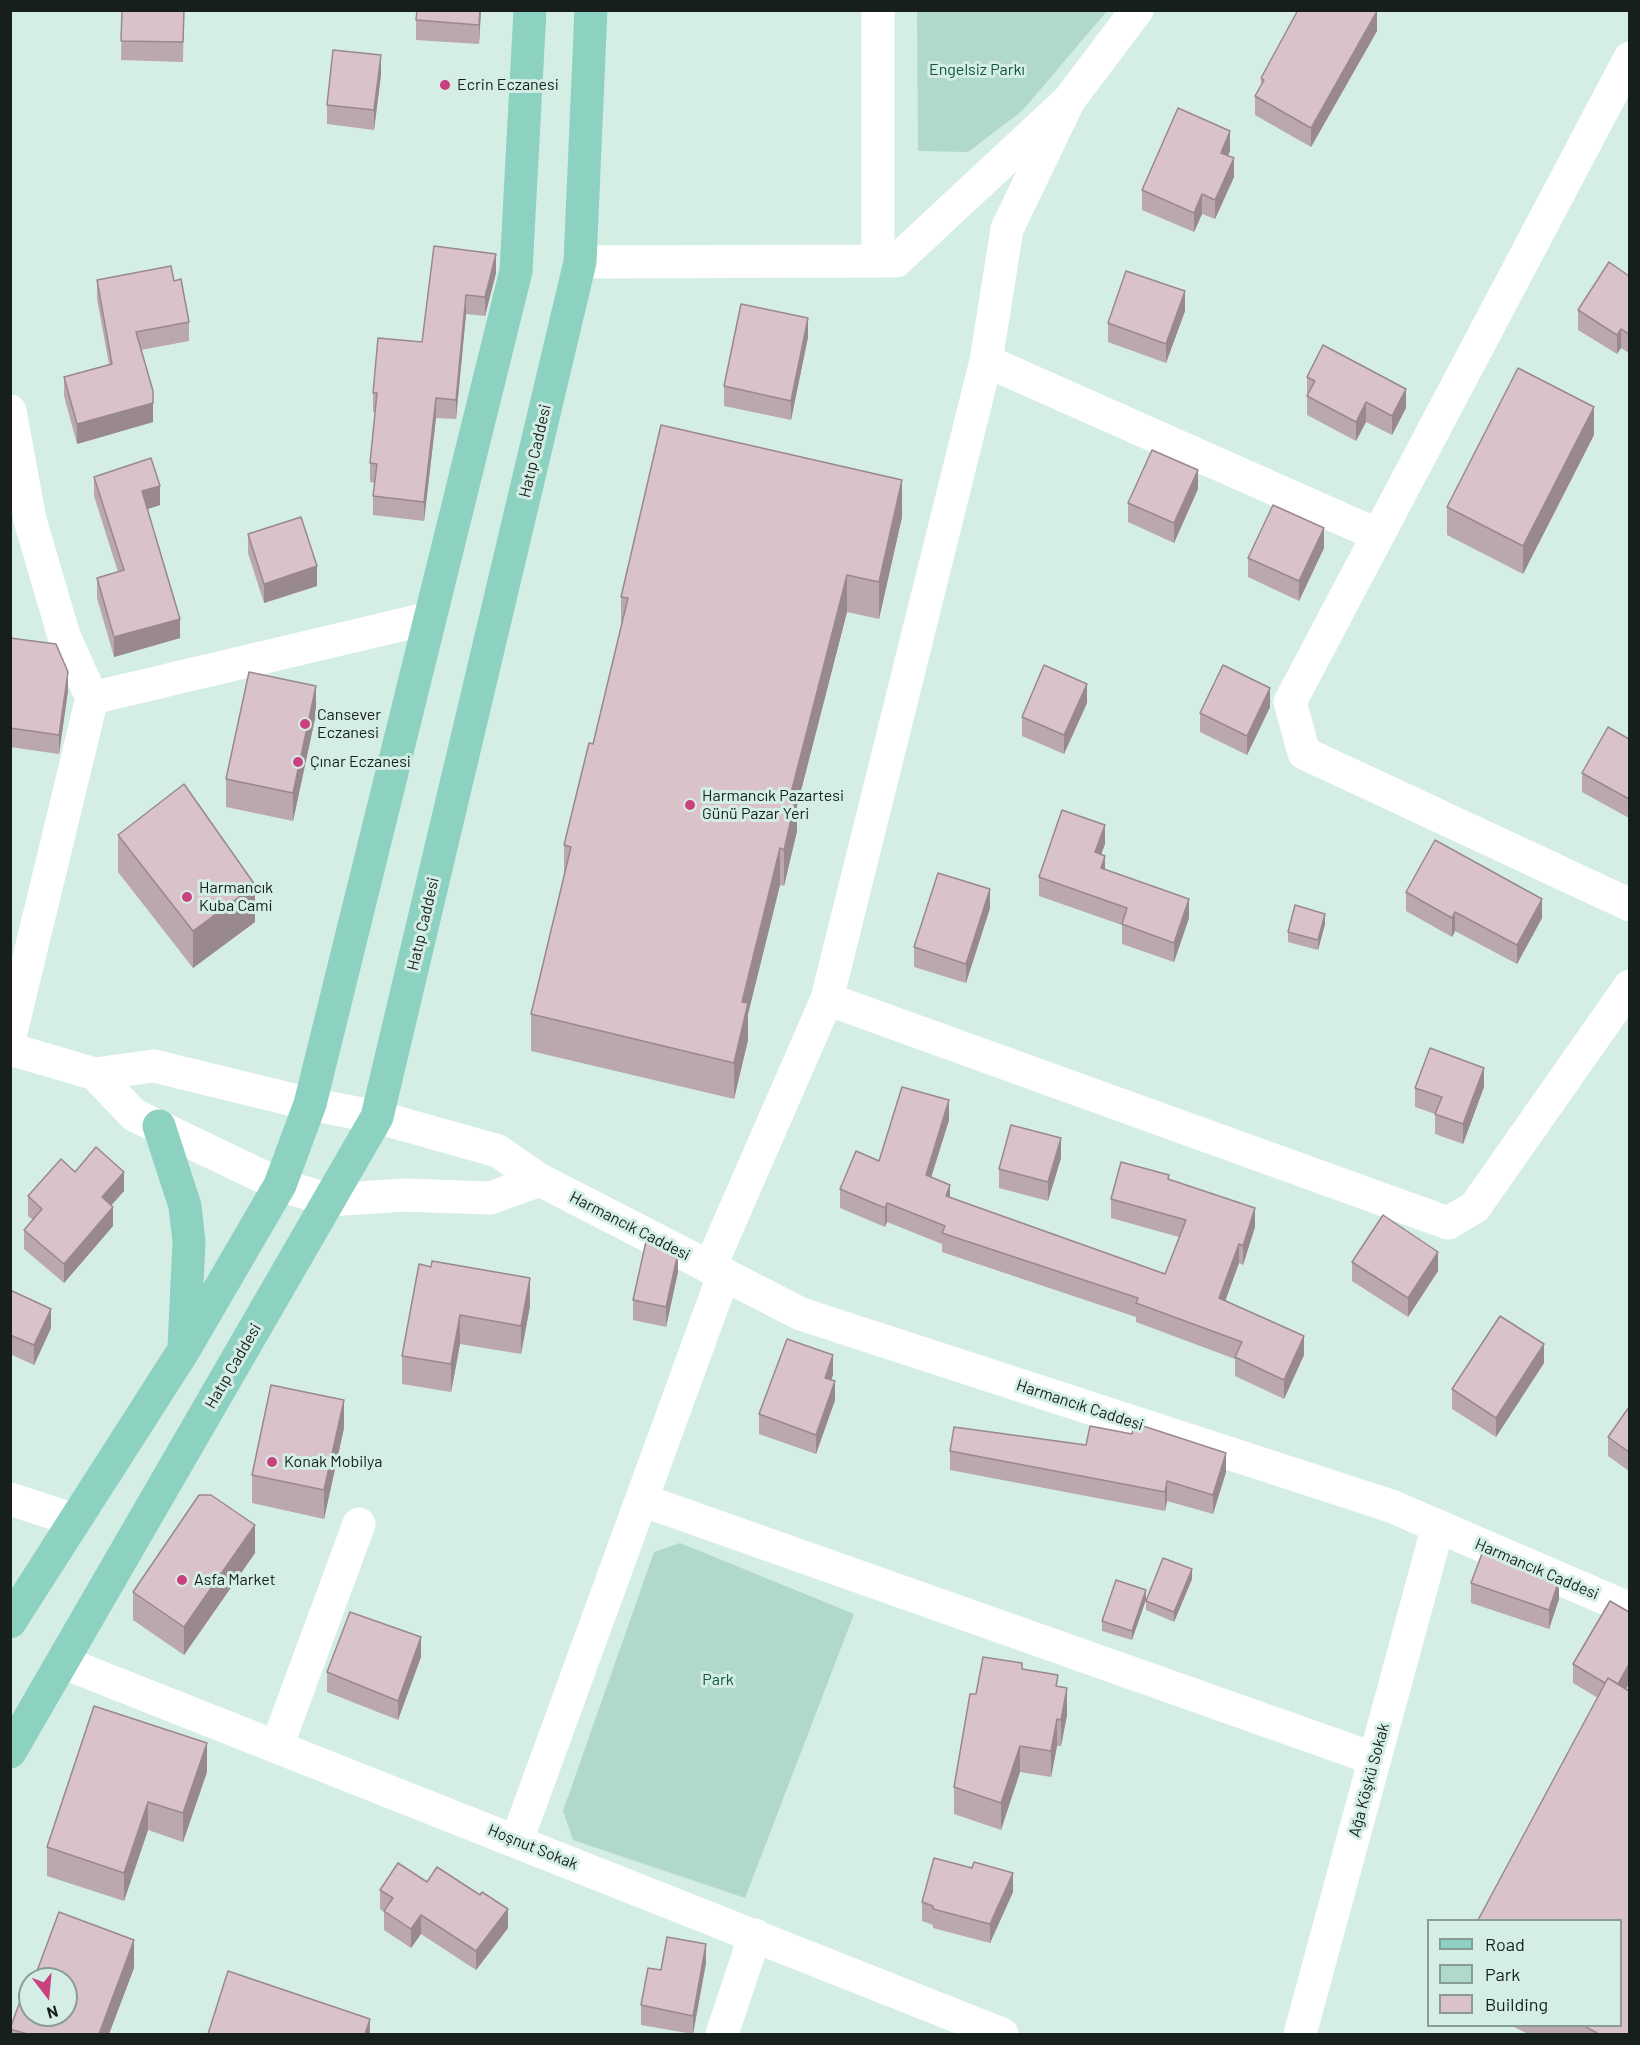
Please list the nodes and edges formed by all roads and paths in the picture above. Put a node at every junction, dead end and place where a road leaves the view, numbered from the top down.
1 (530, 10) edge
2 (591, 10) edge
3 (878, 10) edge
4 (1137, 10) edge
5 (1629, 58) edge
6 (1069, 100) junction
7 (580, 261) junction
8 (878, 261) junction
9 (986, 361) junction
10 (10, 411) edge
11 (1378, 535) junction
12 (430, 618) junction
13 (92, 698) junction
14 (1629, 904) edge
15 (1629, 987) edge
16 (827, 999) junction
17 (10, 1036) edge
18 (10, 1049) edge
19 (94, 1074) junction
20 (310, 1104) junction
21 (377, 1117) junction
22 (159, 1126) junction
23 (540, 1180) junction
24 (280, 1185) junction
25 (328, 1200) junction
26 (717, 1270) junction
27 (184, 1350) junction
28 (10, 1499) edge
29 (642, 1500) junction
30 (75, 1520) junction
31 (359, 1524) dead end
32 (1438, 1526) junction
33 (1629, 1609) edge
34 (10, 1622) edge
35 (62, 1662) junction
36 (277, 1746) junction
37 (10, 1752) edge
38 (1375, 1759) junction
39 (517, 1840) junction
40 (755, 1935) junction
41 (722, 2034) edge
42 (1002, 2034) edge
43 (1300, 2034) edge

1 - 12 main road
2 - 7 main road, Hatıp Caddesi
3 - 8 street
4 - 6 street
5 - 11 street
6 - 8 street
6 - 9 street
7 - 8 street
7 - 21 main road, Hatıp Caddesi
9 - 11 street
9 - 16 street
10 - 13 street
11 - 14 street
12 - 13 street
12 - 20 main road
13 - 17 street
15 - 16 street
16 - 26 street
18 - 19 street
19 - 20 street, Harmancık Caddesi
19 - 22 street
20 - 21 street, Harmancık Caddesi
20 - 24 main road
21 - 23 street, Harmancık Caddesi
21 - 25 main road, Hatıp Caddesi
22 - 24 street
22 - 27 main road
23 - 25 street
23 - 26 street, Harmancık Caddesi
24 - 25 street
24 - 27 main road
25 - 35 main road, Hatıp Caddesi
26 - 29 street
26 - 32 street, Harmancık Caddesi
27 - 30 main road
28 - 30 street
29 - 38 street
29 - 39 street
30 - 34 main road
31 - 36 street
32 - 33 street, Harmancık Caddesi
32 - 38 street, Ağa Köşkü Sokak
35 - 36 street, Hoşnut Sokak
35 - 37 main road, Hatıp Caddesi
36 - 39 street, Hoşnut Sokak
38 - 43 street, Ağa Köşkü Sokak
39 - 40 street, Hoşnut Sokak
40 - 41 street
40 - 42 street, Hoşnut Sokak

